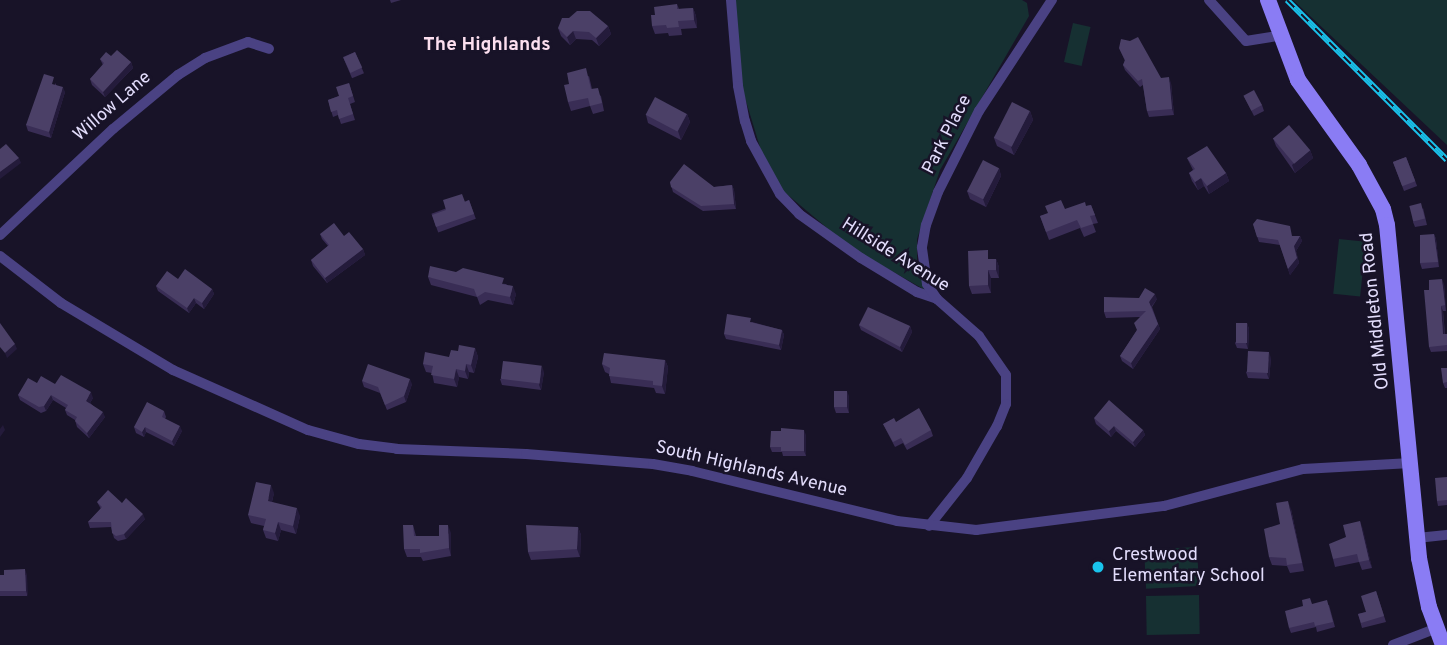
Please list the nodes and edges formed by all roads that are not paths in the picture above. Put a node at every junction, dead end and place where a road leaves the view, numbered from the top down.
1 (731, 0) edge
2 (1209, 0) edge
3 (1268, 0) edge
4 (1045, 3) edge
5 (1278, 29) junction
6 (269, 49) dead end
7 (0, 235) edge
8 (2, 262) edge
9 (937, 299) junction
10 (1410, 463) junction
11 (929, 526) junction
12 (1447, 536) edge
13 (1417, 538) junction
14 (1437, 628) junction
15 (1394, 645) edge
16 (1444, 645) edge

1 - 9 street, Hillside Avenue
2 - 5 street
3 - 5 street, Old Middleton Road
4 - 9 street, Park Place
5 - 10 street, Old Middleton Road
6 - 7 street, Willow Lane
8 - 11 street, South Highlands Avenue
9 - 11 street, Hillside Avenue
10 - 11 street, South Highlands Avenue
10 - 13 street, Old Middleton Road
12 - 13 street
13 - 14 street, Old Middleton Road
14 - 15 street
14 - 16 street, Old Middleton Road

